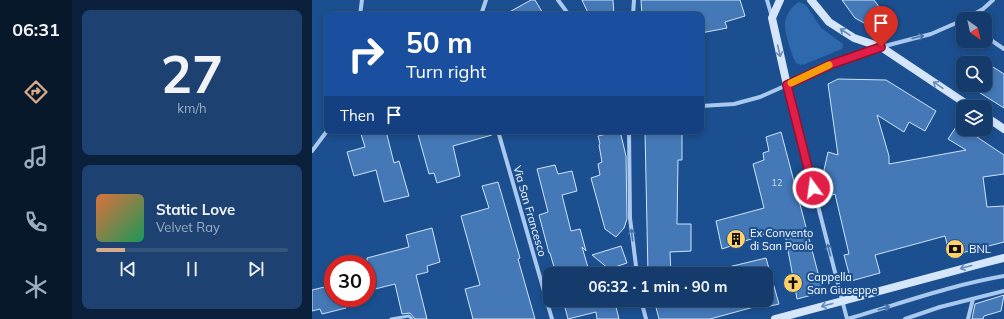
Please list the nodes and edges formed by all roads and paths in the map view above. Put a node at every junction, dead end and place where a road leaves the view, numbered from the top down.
1 (362, 0) edge
2 (486, 0) edge
3 (558, 0) edge
4 (634, 0) edge
5 (767, 0) edge
6 (780, 0) edge
7 (811, 0) edge
8 (993, 0) edge
9 (360, 12) edge
10 (481, 12) edge
11 (567, 12) edge
12 (633, 12) edge
13 (976, 12) edge
14 (772, 18) junction
15 (956, 23) edge
16 (992, 41) edge
17 (881, 47) junction
18 (1004, 49) edge
19 (787, 85) junction
20 (960, 100) edge
21 (704, 106) edge
22 (992, 121) edge
23 (1004, 129) edge
24 (325, 134) edge
25 (499, 134) edge
26 (629, 134) edge
27 (312, 151) edge
28 (1004, 258) edge
29 (635, 267) edge
30 (1004, 276) edge
31 (1004, 291) edge
32 (973, 299) junction
33 (842, 301) junction
34 (643, 307) edge
35 (391, 319) edge
36 (412, 319) edge
37 (552, 319) edge
38 (646, 319) edge
39 (776, 319) edge
40 (847, 319) edge
41 (905, 319) edge
42 (968, 319) edge

1 - 9 street
2 - 10 street
3 - 11 street
4 - 12 street
5 - 14 street
6 - 14 street
17 -> 7 street
8 - 13 street
14 -> 19 street
17 -> 15 street
16 - 18 street
17 - 19 street
20 -> 17 street
19 - 21 street
33 -> 19 street
22 - 23 street
24 - 27 street
25 - 37 street, Via San Francesco
29 -> 26 street
28 -> 33 street
40 -> 30 street
31 - 32 street
32 - 41 street
32 - 42 street
33 -> 39 street
33 - 40 street
34 - 38 street
35 - 36 lane

